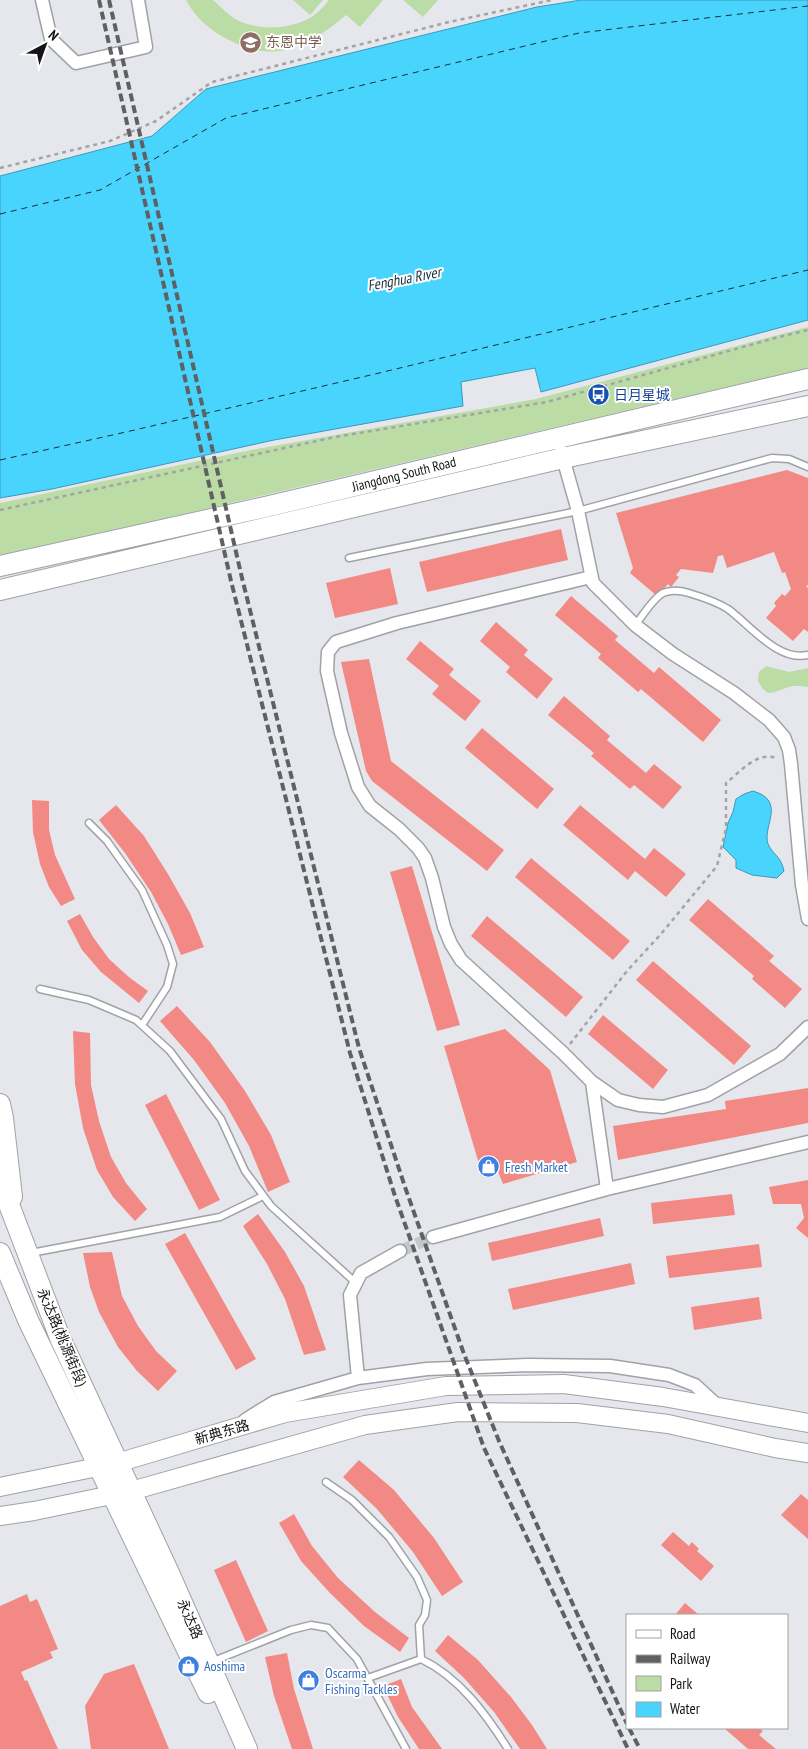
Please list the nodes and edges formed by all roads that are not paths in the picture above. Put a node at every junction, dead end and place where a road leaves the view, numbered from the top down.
1 (42, 0) edge
2 (138, 0) edge
3 (808, 378) edge
4 (808, 406) edge
5 (557, 437) junction
6 (564, 458) junction
7 (808, 466) edge
8 (578, 511) junction
9 (348, 558) dead end
10 (0, 566) edge
11 (591, 577) junction
12 (0, 590) edge
13 (635, 625) junction
14 (808, 656) edge
15 (89, 823) dead end
16 (803, 833) edge
17 (808, 919) edge
18 (40, 989) dead end
19 (142, 1025) junction
20 (808, 1027) edge
21 (592, 1082) junction
22 (0, 1104) edge
23 (808, 1142) edge
24 (0, 1181) edge
25 (607, 1189) junction
26 (264, 1196) junction
27 (15, 1219) junction
28 (433, 1237) tunnel mouth
29 (400, 1251) tunnel mouth
30 (0, 1253) edge
31 (28, 1254) junction
32 (0, 1259) edge
33 (10, 1278) junction
34 (356, 1283) junction
35 (358, 1378) junction
36 (719, 1407) junction
37 (808, 1423) edge
38 (230, 1429) junction
39 (808, 1453) edge
40 (107, 1464) junction
41 (326, 1482) dead end
42 (0, 1487) edge
43 (131, 1490) junction
44 (112, 1494) junction
45 (0, 1516) edge
46 (421, 1659) junction
47 (210, 1663) junction
48 (368, 1678) junction
49 (234, 1749) edge
50 (247, 1749) edge
51 (406, 1749) edge
52 (508, 1749) edge

1 - 2 street
3 - 5 main road, Jiangdong South Road
4 - 6 main road, Jiangdong South Road
5 - 6 street
5 - 10 main road, Jiangdong South Road
6 - 8 street
6 - 12 main road, Jiangdong South Road
7 - 8 lane
8 - 9 lane
8 - 11 street
11 - 13 street
11 - 21 street
13 - 14 lane
13 - 16 street
15 - 19 lane
16 - 17 street
18 - 19 lane
19 - 26 lane
20 - 21 street
21 - 25 street
22 - 27 main road
23 - 25 street
24 - 27 main road, 永达路(桃源街段)
25 - 28 street
26 - 31 lane
26 - 34 lane
27 - 31 main road, 永达路(桃源街段)
29 - 34 street
30 - 33 main road, 永达路(桃源街段)
31 - 40 main road, 永达路(桃源街段)
32 - 33 main road
33 - 40 main road, 永达路(桃源街段)
34 - 35 street
35 - 36 street
35 - 38 street
36 - 37 main road, 新典东路
36 - 38 main road, 新典东路
38 - 40 main road, 新典东路
39 - 43 main road
40 - 42 main road, 新典东路
40 - 43 main road, 永达路(桃源街段)
40 - 44 main road, 永达路(桃源街段)
41 - 46 lane
43 - 44 main road
43 - 47 main road, 永达路
44 - 45 main road
44 - 49 main road, 永达路
46 - 48 lane
46 - 52 lane
47 - 48 lane
47 - 50 main road, 永达路
48 - 51 lane

